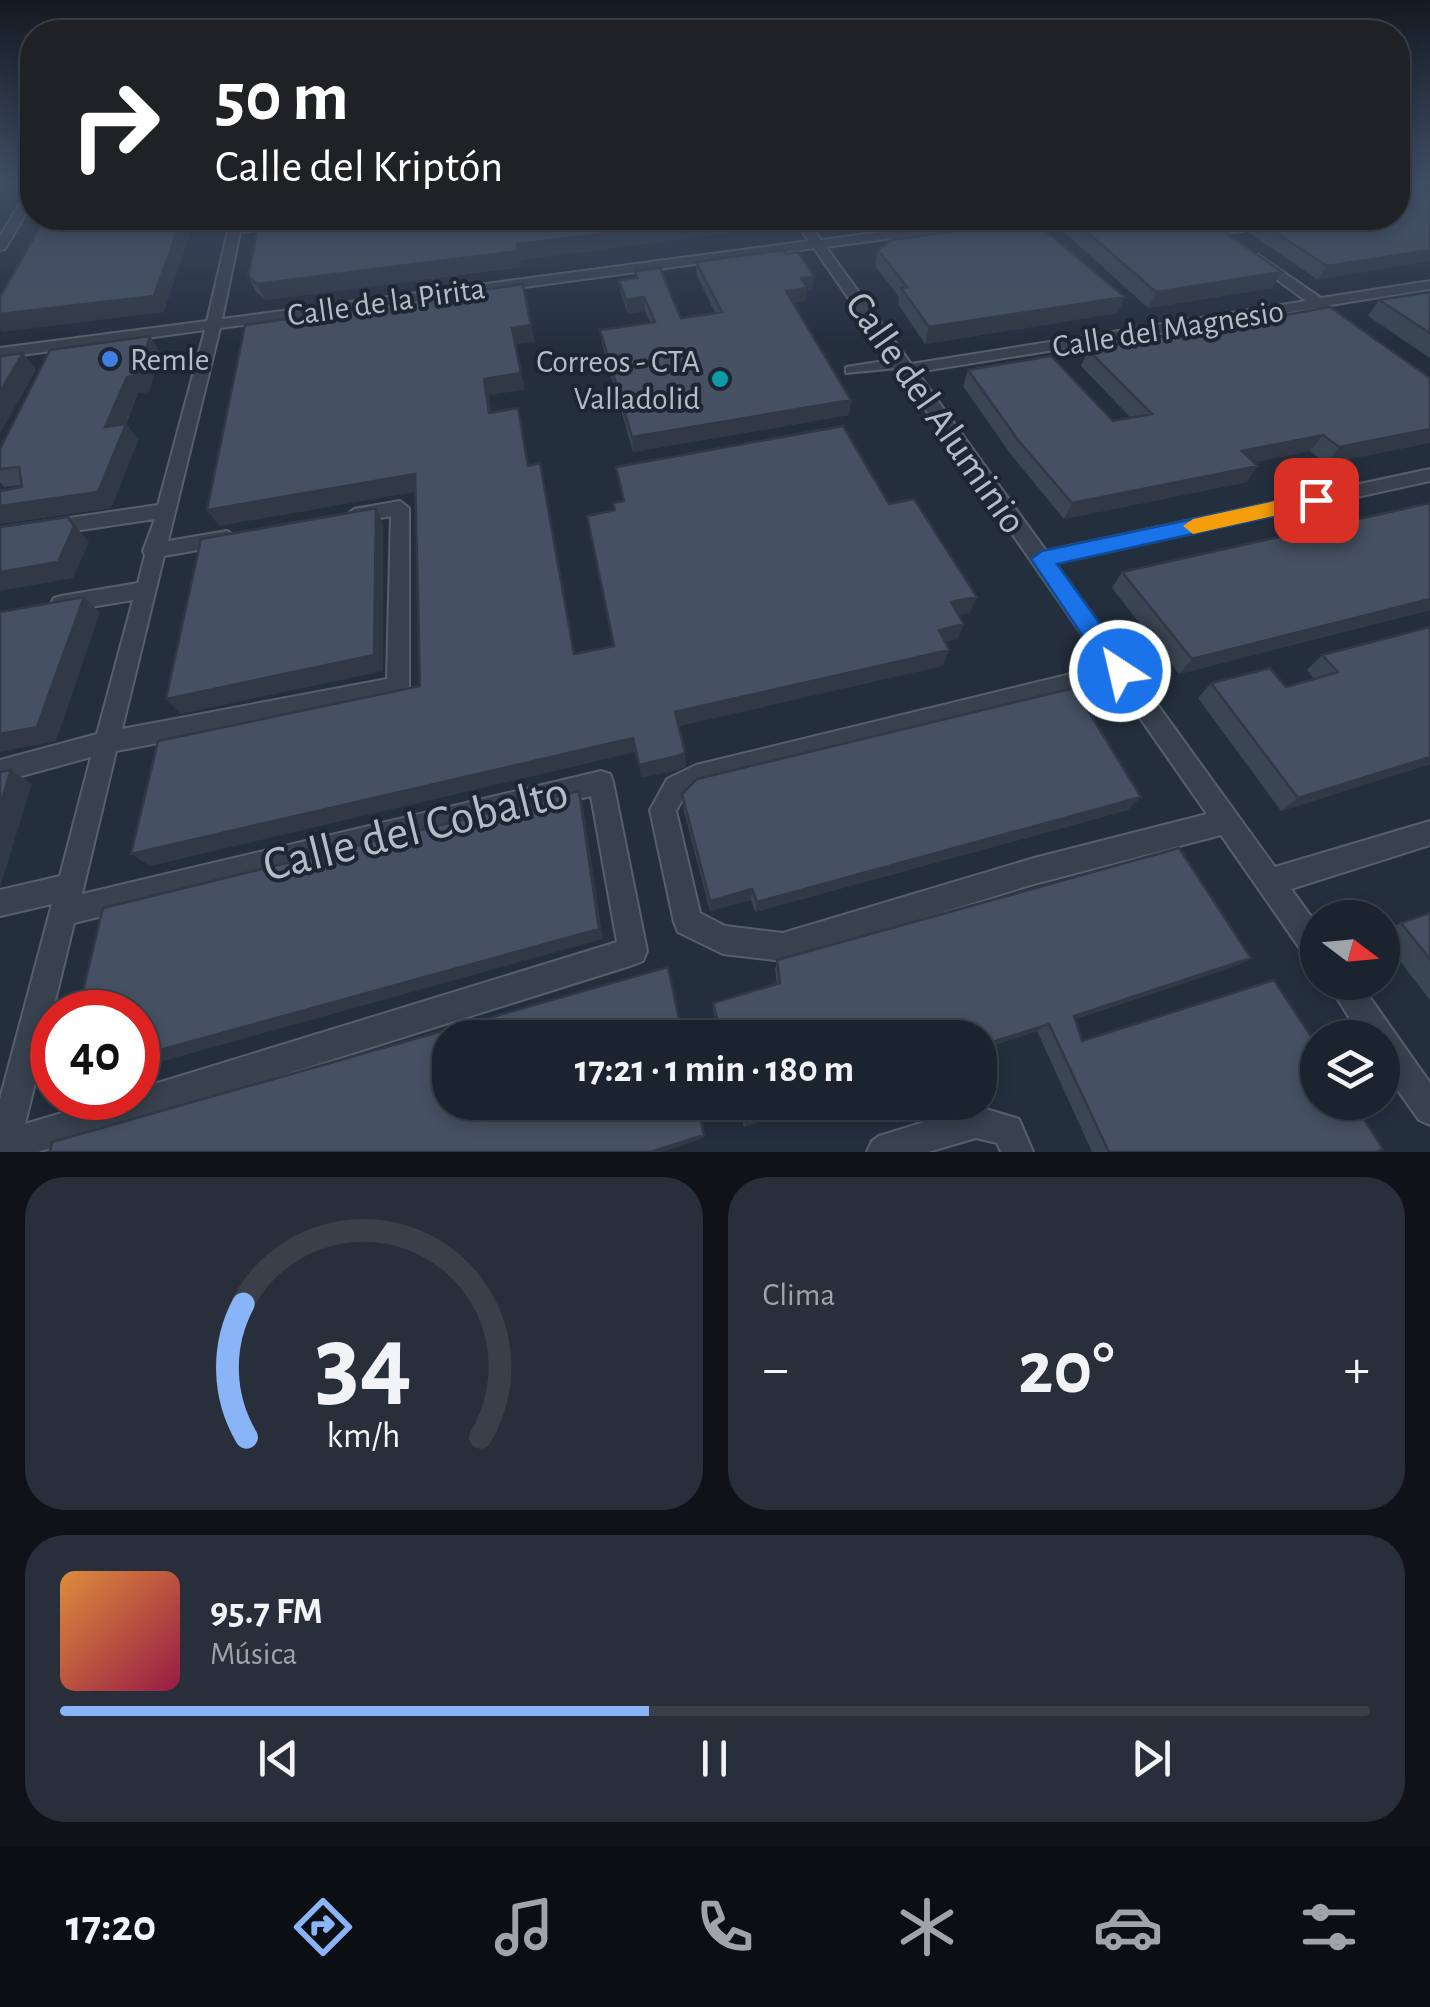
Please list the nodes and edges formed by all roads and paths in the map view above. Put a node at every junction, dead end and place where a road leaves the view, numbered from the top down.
1 (232, 236) edge
2 (812, 236) edge
3 (867, 236) edge
4 (1224, 236) edge
5 (1230, 240) edge
6 (818, 244) junction
7 (1245, 250) edge
8 (1430, 285) edge
9 (1320, 304) junction
10 (1336, 315) edge
11 (214, 324) junction
12 (0, 353) edge
13 (904, 366) junction
14 (852, 370) dead end
15 (1430, 476) edge
16 (163, 510) junction
17 (324, 521) edge
18 (248, 534) edge
19 (0, 535) edge
20 (153, 551) junction
21 (1042, 559) junction
22 (143, 590) junction
23 (33, 609) edge
24 (1120, 671) junction
25 (105, 742) junction
26 (0, 771) edge
27 (1226, 821) junction
28 (1430, 833) edge
29 (1270, 882) junction
30 (65, 899) junction
31 (0, 903) edge
32 (1300, 924) edge
33 (12, 1063) edge
34 (1400, 1067) edge
35 (1430, 1109) edge
36 (2, 1149) edge
37 (883, 1152) edge
38 (1017, 1152) edge

1 - 11 street, Calle del Cobalto
2 - 6 street, Calle del Aluminio
3 - 6 street, Calle de la Pirita
4 - 5 street
6 - 11 street, Calle de la Pirita
6 - 13 street, Calle del Aluminio
7 - 9 street
8 - 9 street, Calle del Magnesio
9 - 10 street
9 - 13 street, Calle del Magnesio
11 - 12 street, Calle de la Pirita
11 - 16 street, Calle del Cobalto
13 - 14 street, Calle del Magnesio
13 - 21 street, Calle del Aluminio
15 - 21 street
16 - 19 street
16 - 20 street, Calle del Cobalto
17 - 25 street
18 - 20 street
20 - 22 street, Calle del Cobalto
21 - 24 street, Calle del Aluminio
22 - 23 street
22 - 25 street, Calle del Cobalto
24 - 27 street, Calle del Aluminio
24 - 27 street
25 - 26 street
25 - 30 street, Calle del Cobalto
27 - 29 street, Calle del Aluminio
28 - 29 street
29 - 32 street, Calle del Aluminio
30 - 31 street
30 - 33 street, Calle del Cobalto
30 - 36 street, Calle del Cobalto
33 - 36 street, Calle del Cobalto
34 - 35 street
37 - 38 street

